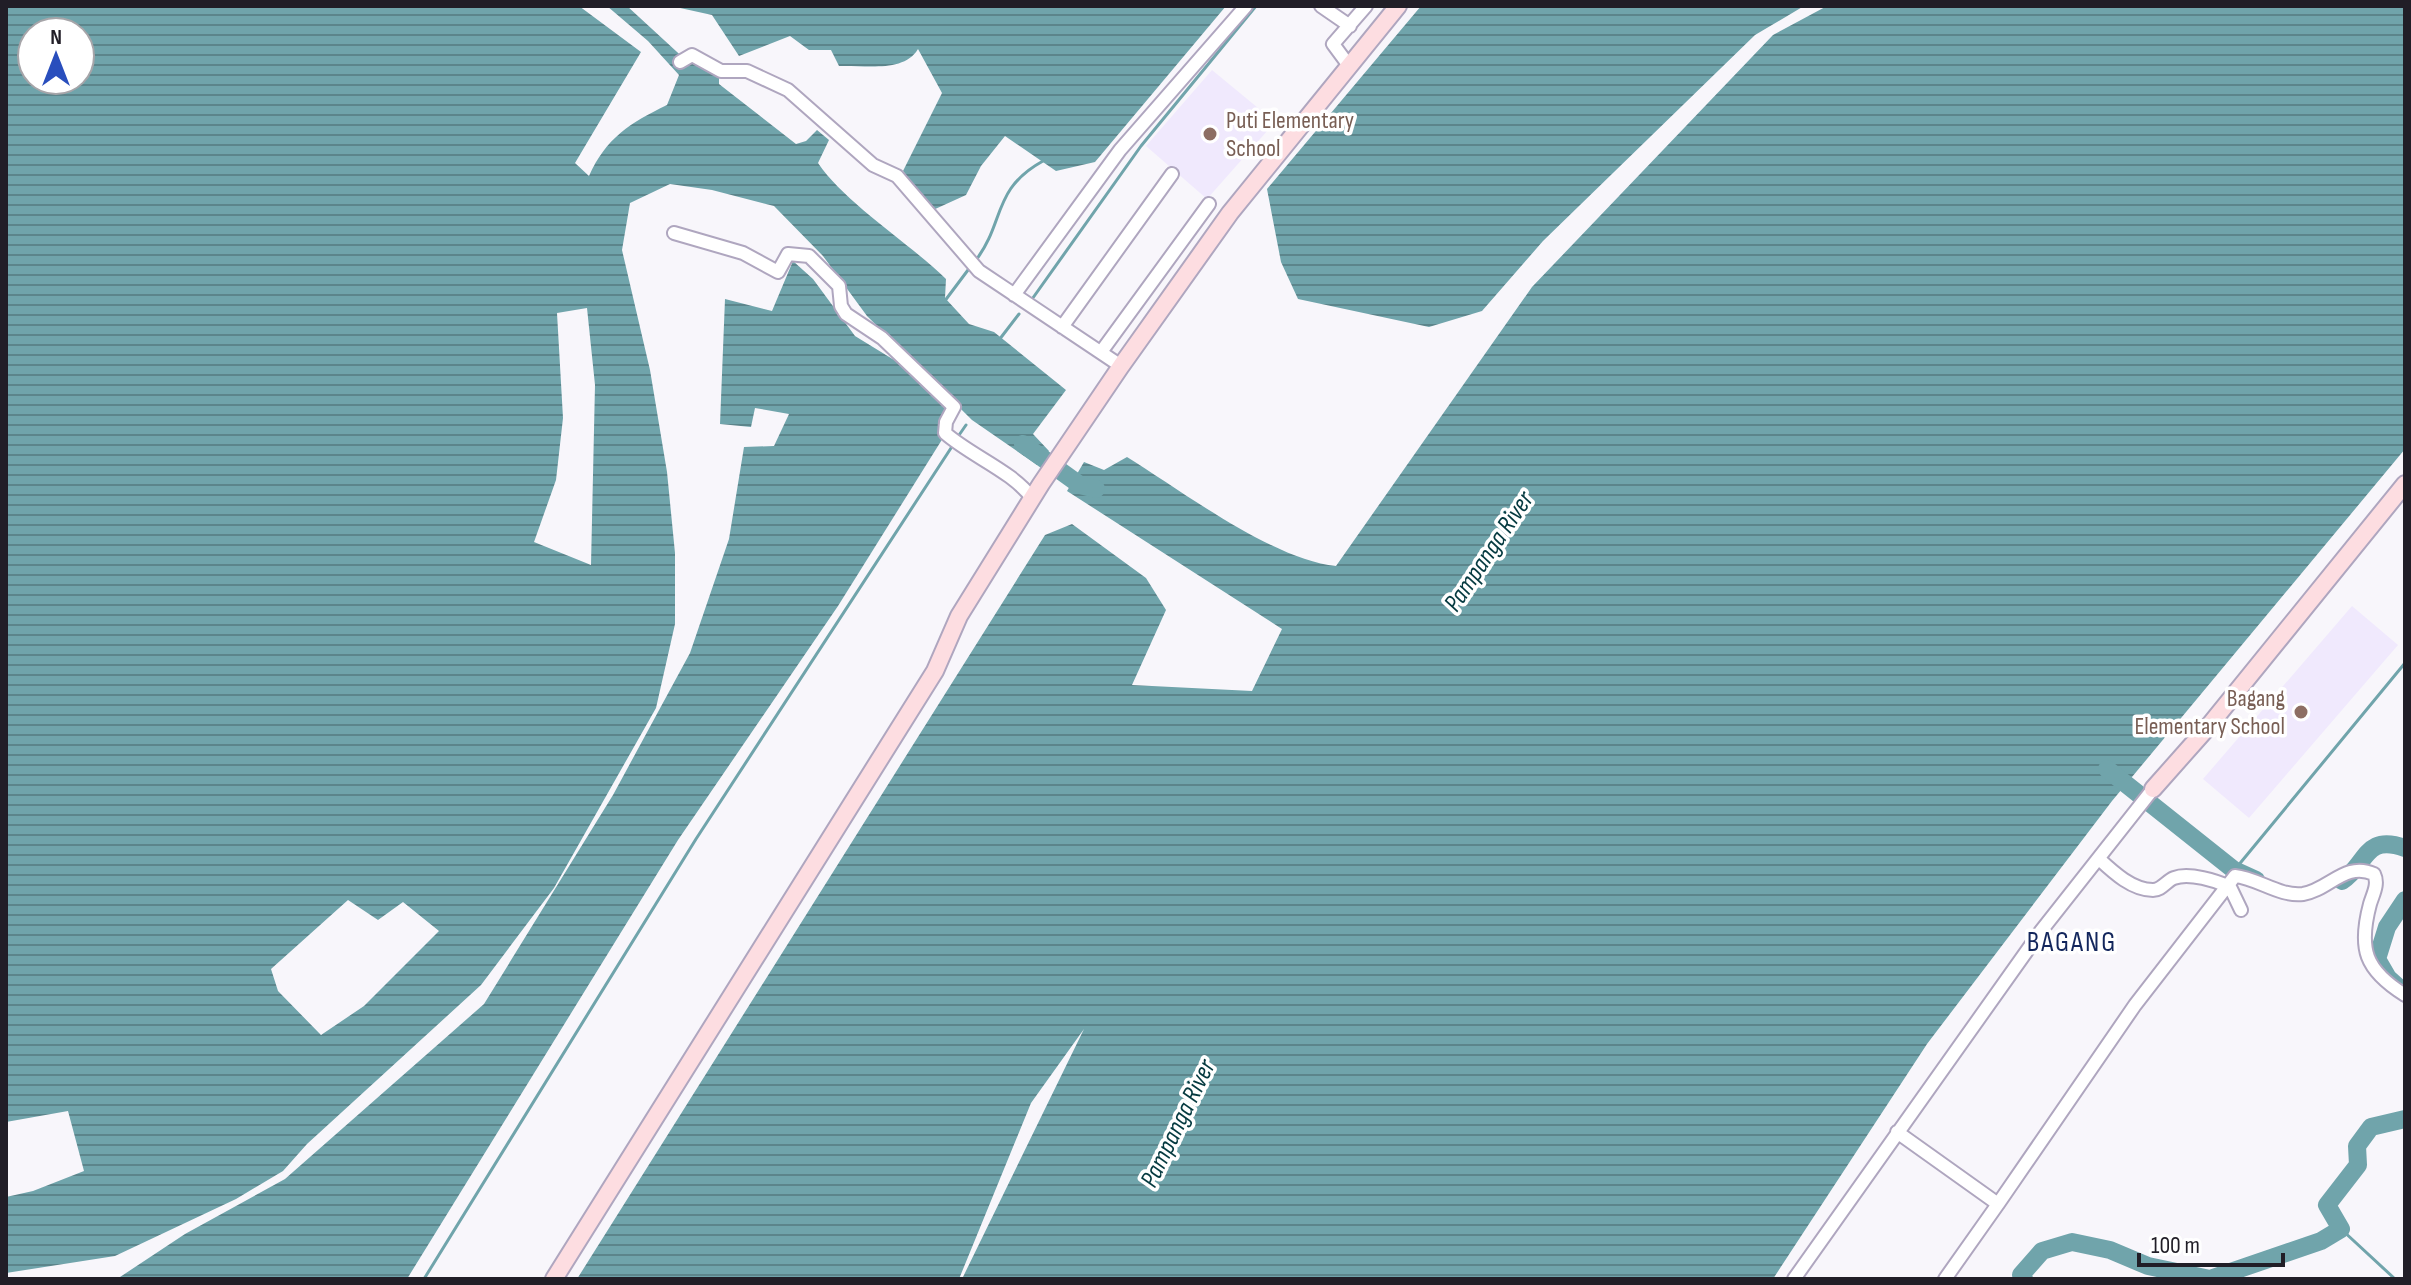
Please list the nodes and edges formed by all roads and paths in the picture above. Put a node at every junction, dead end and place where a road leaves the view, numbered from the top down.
1 (1246, 6) edge
2 (1321, 6) edge
3 (1366, 6) edge
4 (1398, 6) edge
5 (1350, 26) junction
6 (683, 59) dead end
7 (1350, 67) junction
8 (1172, 174) dead end
9 (1209, 204) dead end
10 (674, 233) dead end
11 (1014, 295) junction
12 (1062, 327) junction
13 (1101, 352) junction
14 (1121, 366) junction
15 (2405, 484) edge
16 (1036, 491) junction
17 (2153, 789) joint
18 (2099, 859) junction
19 (2222, 884) junction
20 (2241, 910) dead end
21 (2405, 995) edge
22 (1897, 1132) junction
23 (1993, 1201) junction
24 (554, 1279) edge
25 (1794, 1279) edge
26 (1945, 1279) edge

1 - 11 street
2 - 5 street
3 - 5 street
4 - 7 street
5 - 7 street
6 - 11 street
7 - 14 street
8 - 12 street
9 - 13 street
10 - 16 street
11 - 12 street
12 - 13 street
13 - 14 street
14 - 16 street
15 - 17 street
16 - 24 street
17 - 18 street
18 - 19 street
18 - 22 street
19 - 20 street
19 - 21 street
19 - 23 street
22 - 23 street
22 - 25 street
23 - 26 street

